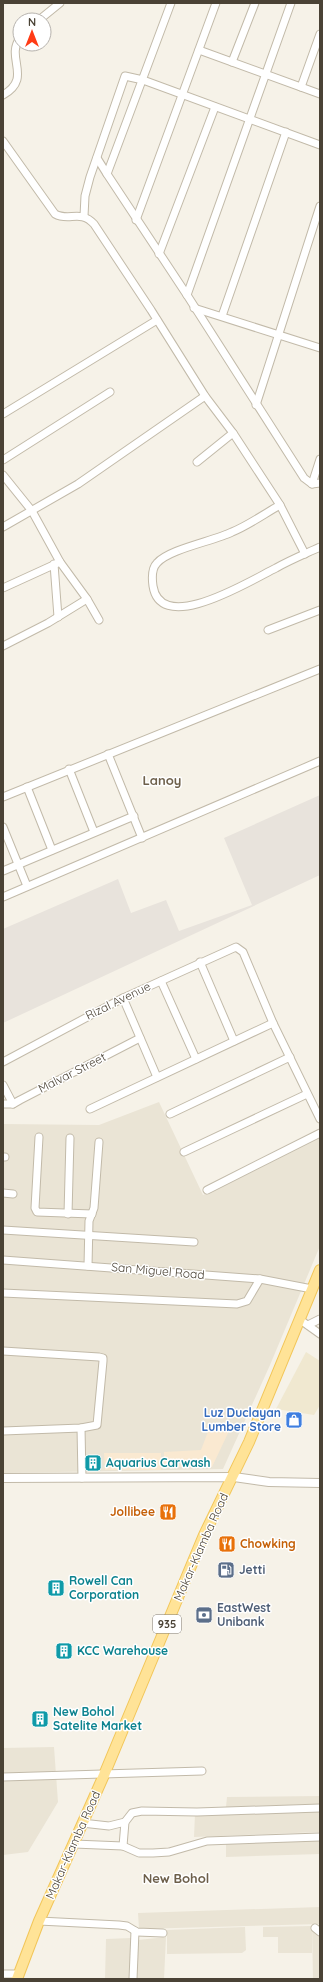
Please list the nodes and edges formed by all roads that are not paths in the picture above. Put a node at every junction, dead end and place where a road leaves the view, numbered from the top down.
1 (60, 3) edge
2 (171, 3) edge
3 (216, 3) edge
4 (255, 3) edge
5 (291, 3) edge
6 (49, 12) edge
7 (320, 34) edge
8 (199, 50) junction
9 (16, 52) edge
10 (232, 62) junction
11 (264, 74) junction
12 (143, 80) junction
13 (301, 87) junction
14 (320, 94) edge
15 (3, 95) edge
16 (183, 95) junction
17 (215, 107) junction
18 (249, 119) junction
19 (286, 132) junction
20 (3, 141) edge
21 (320, 144) edge
22 (97, 158) junction
23 (107, 174) junction
24 (320, 206) edge
25 (84, 216) junction
26 (136, 220) junction
27 (159, 254) junction
28 (187, 295) junction
29 (194, 308) junction
30 (222, 316) junction
31 (157, 320) junction
32 (279, 335) junction
33 (320, 348) edge
34 (110, 392) dead end
35 (205, 396) junction
36 (256, 405) junction
37 (3, 414) edge
38 (233, 433) junction
39 (320, 459) edge
40 (3, 460) edge
41 (197, 462) dead end
42 (3, 475) edge
43 (316, 484) edge
44 (280, 505) junction
45 (32, 512) junction
46 (3, 527) edge
47 (320, 547) edge
48 (305, 554) junction
49 (57, 563) junction
50 (3, 588) edge
51 (87, 599) junction
52 (320, 610) edge
53 (58, 616) junction
54 (99, 620) dead end
55 (268, 630) dead end
56 (3, 646) edge
57 (320, 669) edge
58 (108, 754) junction
59 (320, 761) edge
60 (70, 769) junction
61 (27, 787) junction
62 (3, 797) edge
63 (134, 816) junction
64 (3, 827) edge
65 (94, 832) junction
66 (142, 838) junction
67 (52, 850) junction
68 (19, 865) junction
69 (3, 871) edge
70 (28, 886) junction
71 (3, 896) edge
72 (200, 962) junction
73 (161, 981) junction
74 (123, 998) junction
75 (273, 1023) junction
76 (140, 1038) junction
77 (234, 1041) junction
78 (290, 1056) junction
79 (196, 1059) junction
80 (3, 1062) edge
81 (157, 1077) junction
82 (3, 1085) edge
83 (307, 1094) junction
84 (3, 1104) edge
85 (12, 1104) junction
86 (90, 1109) dead end
87 (170, 1114) dead end
88 (320, 1119) edge
89 (320, 1134) edge
90 (39, 1137) dead end
91 (70, 1138) dead end
92 (99, 1142) dead end
93 (184, 1152) dead end
94 (207, 1190) dead end
95 (3, 1193) edge
96 (13, 1194) dead end
97 (68, 1214) junction
98 (92, 1214) junction
99 (3, 1230) edge
100 (88, 1235) junction
101 (194, 1242) dead end
102 (3, 1260) edge
103 (88, 1266) junction
104 (320, 1270) edge
105 (260, 1280) junction
106 (312, 1289) junction
107 (3, 1293) edge
108 (320, 1319) edge
109 (303, 1322) junction
110 (320, 1334) edge
111 (3, 1351) edge
112 (81, 1428) junction
113 (3, 1431) edge
114 (234, 1476) junction
115 (3, 1478) edge
116 (82, 1478) junction
117 (320, 1483) edge
118 (202, 1771) dead end
119 (104, 1775) junction
120 (3, 1777) edge
121 (320, 1808) edge
122 (125, 1822) junction
123 (82, 1823) junction
124 (320, 1837) edge
125 (74, 1844) junction
126 (123, 1846) junction
127 (39, 1921) junction
128 (135, 1931) junction
129 (162, 1933) dead end
130 (3, 1974) edge
131 (18, 1977) edge
132 (133, 1979) edge

1 - 6 street
2 - 12 street
3 - 8 street
4 - 10 street
5 - 11 street
7 - 13 street
8 - 10 street
8 - 16 street
9 - 15 street
10 - 11 street
11 - 13 street
11 - 18 street
12 - 16 street
12 - 22 street
12 - 23 street
13 - 14 street
16 - 17 street
16 - 26 street
17 - 18 street
17 - 27 street
18 - 19 street
18 - 28 street
19 - 21 street
19 - 30 street
20 - 25 street
22 - 23 street
22 - 25 street
23 - 26 street
24 - 32 street
25 - 31 street
26 - 27 street
27 - 28 street
28 - 29 street
29 - 30 street
29 - 36 street
30 - 32 street
31 - 35 street
31 - 37 street
32 - 33 street
32 - 36 street
34 - 40 street
35 - 38 street
35 - 45 street
36 - 43 street
38 - 41 street
38 - 44 street
39 - 43 street
42 - 45 street
44 - 48 street
44 - 48 street
45 - 46 street
45 - 49 street
47 - 48 street
49 - 50 street
49 - 51 street
49 - 53 street
51 - 53 street
51 - 54 street
52 - 55 street
53 - 56 street
57 - 58 street
58 - 60 street
58 - 63 street
59 - 66 street
60 - 61 street
60 - 65 street
61 - 62 street
61 - 67 street
63 - 65 street
63 - 66 street
64 - 68 street
65 - 67 street
66 - 70 street
67 - 68 street
68 - 69 street
68 - 70 street
70 - 71 street
72 - 73 street, Rizal Avenue
72 - 75 street, Rizal Avenue
72 - 77 street
73 - 74 street, Rizal Avenue
73 - 79 street
74 - 76 street
74 - 80 street, Rizal Avenue
75 - 77 street
75 - 78 street
76 - 81 street
76 - 85 street, Malvar Street
77 - 79 street
78 - 83 street
78 - 87 street
79 - 81 street
81 - 86 street
82 - 85 street
83 - 88 street
83 - 93 street
84 - 85 street, Malvar Street
89 - 94 street
90 - 97 street
91 - 97 street
92 - 98 street
95 - 96 street
97 - 98 street
98 - 100 street
99 - 100 street
100 - 101 street
100 - 103 street
102 - 103 street, San Miguel Road
103 - 105 street, San Miguel Road
104 - 106 main road, Makar-Kiamba Road / 935
105 - 106 street, San Miguel Road
105 - 107 street
106 - 109 main road, Makar-Kiamba Road / 935
108 - 109 street
109 - 110 street
109 - 114 main road, Makar-Kiamba Road / 935
111 - 112 street
112 - 113 street
112 - 116 street
114 - 116 street
114 - 117 street
114 - 119 main road, Makar-Kiamba Road / 935
115 - 116 street
118 - 119 street
119 - 120 street
119 - 123 main road, Makar-Kiamba Road / 935
121 - 122 street
122 - 123 street
122 - 126 street
123 - 125 main road, Makar-Kiamba Road / 935
124 - 126 street
125 - 126 street
125 - 127 main road, Makar-Kiamba Road / 935
127 - 128 street
127 - 131 main road, Makar-Kiamba Road / 935
128 - 129 street
128 - 132 street
130 - 131 street

